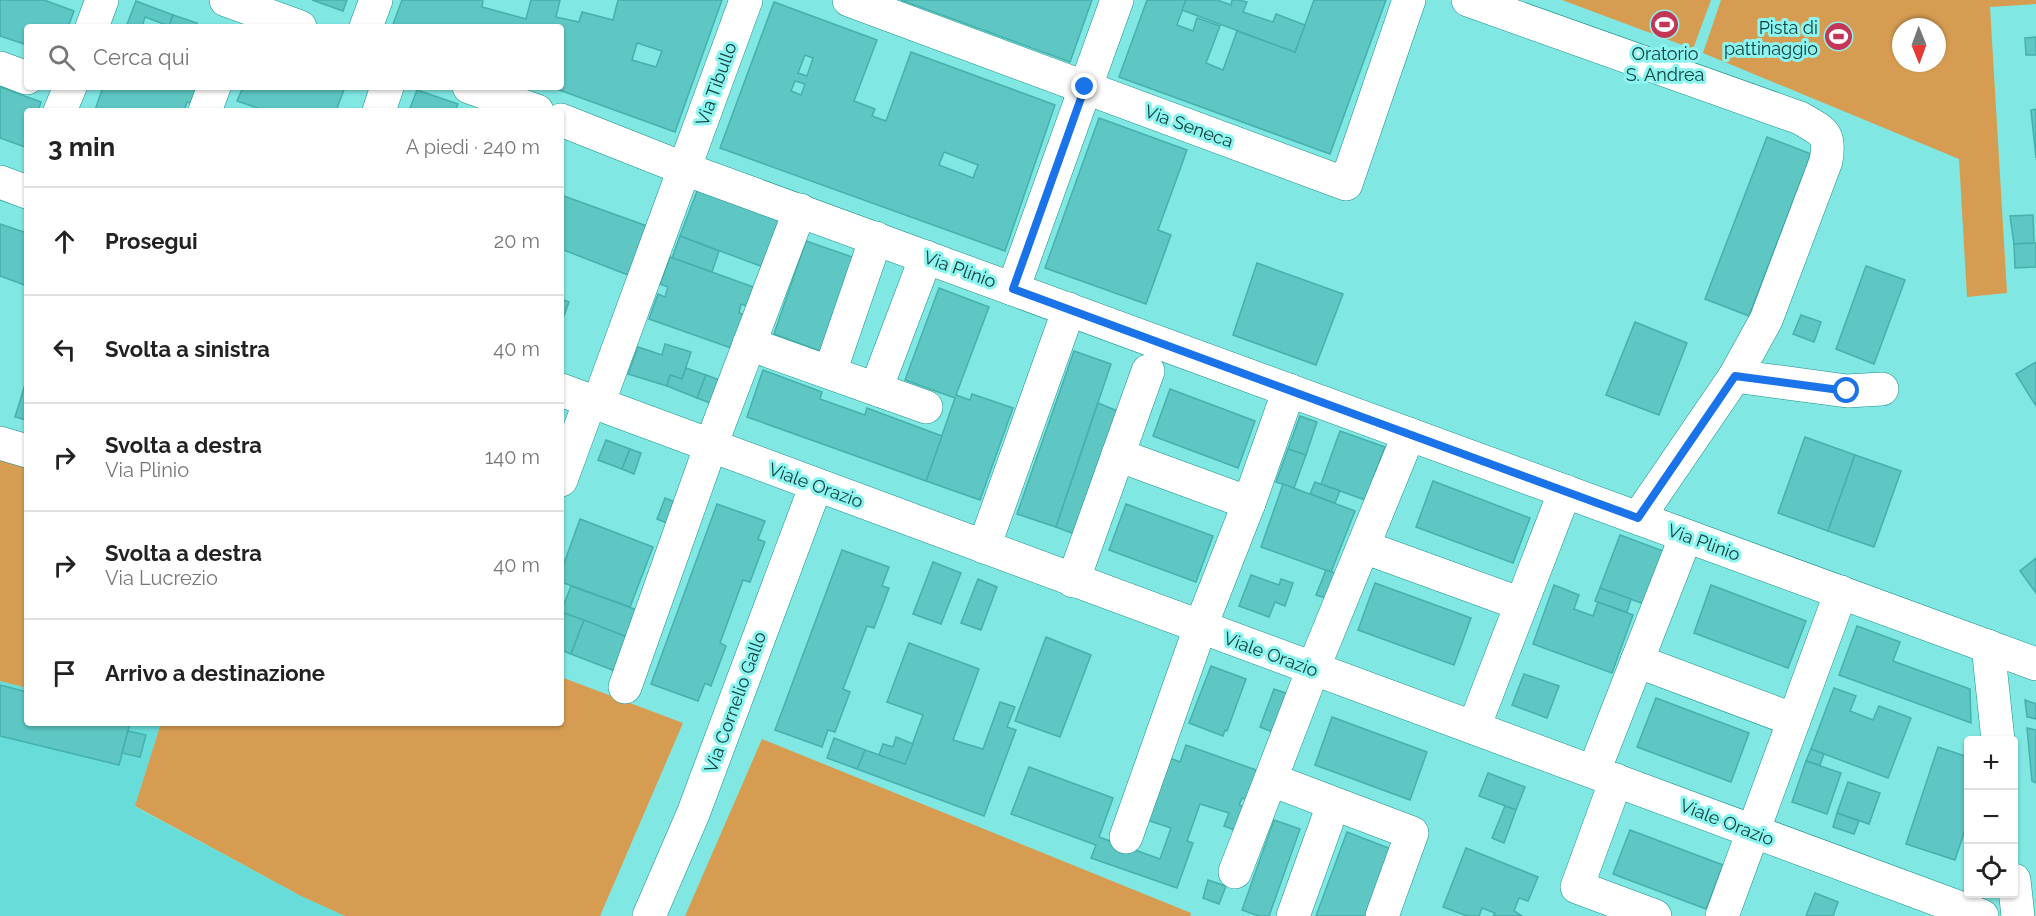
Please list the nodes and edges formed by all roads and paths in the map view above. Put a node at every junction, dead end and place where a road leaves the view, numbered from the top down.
1 (102, 0) edge
2 (376, 0) edge
3 (746, 0) edge
4 (849, 0) edge
5 (1117, 0) edge
6 (1409, 0) edge
7 (1468, 0) edge
8 (236, 11) edge
9 (93, 24) edge
10 (288, 24) edge
11 (367, 24) edge
12 (0, 68) edge
13 (24, 77) edge
14 (1085, 87) junction
15 (213, 90) edge
16 (386, 90) edge
17 (476, 90) edge
18 (206, 108) edge
19 (380, 108) edge
20 (522, 108) edge
21 (564, 121) edge
22 (685, 169) junction
23 (0, 182) edge
24 (24, 191) edge
25 (800, 210) junction
26 (876, 238) junction
27 (926, 257) junction
28 (1013, 289) junction
29 (1069, 309) junction
30 (750, 344) junction
31 (1148, 371) dead end
32 (830, 372) junction
33 (1735, 376) junction
34 (876, 389) junction
35 (1882, 389) dead end
36 (1289, 390) junction
37 (583, 399) edge
38 (926, 407) dead end
39 (1409, 434) junction
40 (0, 443) edge
41 (711, 446) junction
42 (24, 450) edge
43 (1118, 455) junction
44 (564, 469) edge
45 (816, 485) junction
46 (1565, 491) junction
47 (1249, 503) junction
48 (1638, 518) junction
49 (1686, 536) junction
50 (984, 547) junction
51 (1364, 547) junction
52 (1072, 581) junction
53 (1841, 592) junction
54 (1521, 604) junction
55 (1200, 628) junction
56 (1988, 646) junction
57 (1636, 661) junction
58 (2036, 664) edge
59 (1313, 669) junction
60 (626, 687) dead end
61 (1794, 720) junction
62 (1474, 727) junction
63 (1997, 736) edge
64 (1605, 775) junction
65 (1272, 780) junction
66 (1333, 805) junction
67 (1754, 833) junction
68 (1126, 837) dead end
69 (1235, 872) dead end
70 (2016, 898) edge
71 (649, 916) edge
72 (1293, 916) edge
73 (1382, 916) edge
74 (1655, 916) edge
75 (1722, 916) edge
76 (1982, 916) edge
77 (2018, 916) edge

1 - 9 street
2 - 11 street
3 - 22 street, Via Tibullo
4 - 14 street, Via Seneca
5 - 14 street
6 - 14 street, Via Seneca
7 - 33 street
8 - 10 street
12 - 13 street
14 - 28 street
15 - 18 street
16 - 19 street
17 - 20 street
21 - 22 street, Via Plinio
22 - 25 street, Via Plinio
22 - 37 street, Via Tibullo
23 - 24 street
25 - 26 street, Via Plinio
25 - 30 street
26 - 27 street, Via Plinio
26 - 32 street
27 - 28 street, Via Plinio
27 - 34 street
28 - 29 street, Via Plinio
29 - 36 street, Via Plinio
29 - 50 street
30 - 32 street
30 - 41 street
31 - 43 street
32 - 34 street
33 - 35 street
33 - 48 street
34 - 38 street
36 - 39 street, Via Plinio
36 - 47 street
37 - 41 street, Viale Orazio
37 - 44 street, Via Tibullo
39 - 46 street, Via Plinio
39 - 51 street
40 - 42 street
41 - 45 street, Viale Orazio
41 - 60 street
43 - 47 street
43 - 52 street
45 - 50 street, Viale Orazio
45 - 71 street, Via Cornelio Gallo
46 - 48 street, Via Plinio
46 - 54 street
47 - 55 street
48 - 49 street, Via Plinio
49 - 53 street, Via Plinio
49 - 57 street
50 - 52 street, Viale Orazio
51 - 54 street
51 - 59 street
52 - 55 street, Viale Orazio
53 - 56 street, Via Plinio
53 - 61 street
54 - 62 street
55 - 59 street, Viale Orazio
55 - 68 street
56 - 58 street, Via Plinio
56 - 63 street
57 - 61 street
57 - 64 street
59 - 62 street, Viale Orazio
59 - 65 street
61 - 67 street
62 - 64 street, Viale Orazio
64 - 67 street, Viale Orazio
64 - 74 street
65 - 66 street
65 - 69 street
66 - 72 street
66 - 73 street
67 - 75 street
67 - 76 street, Viale Orazio
70 - 77 street

